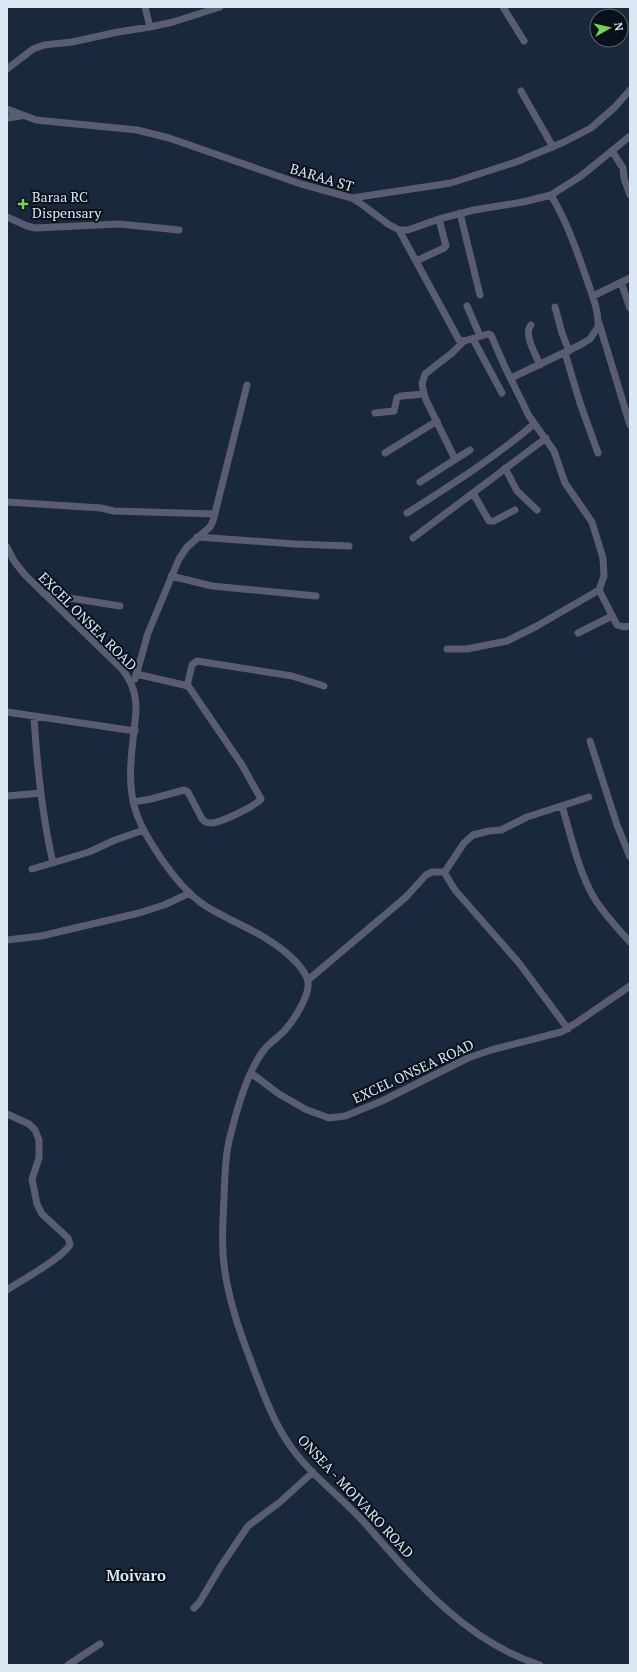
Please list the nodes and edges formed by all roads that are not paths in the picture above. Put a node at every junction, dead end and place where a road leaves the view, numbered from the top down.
1 (145, 7) edge
2 (220, 7) edge
3 (503, 7) edge
4 (150, 27) junction
5 (524, 41) dead end
6 (7, 69) edge
7 (630, 90) edge
8 (521, 91) dead end
9 (7, 110) edge
10 (22, 116) junction
11 (7, 118) edge
12 (630, 136) edge
13 (553, 147) junction
14 (612, 152) junction
15 (551, 195) junction
16 (630, 195) edge
17 (352, 198) junction
18 (460, 213) junction
19 (7, 217) edge
20 (439, 218) junction
21 (179, 230) dead end
22 (399, 230) junction
23 (416, 261) junction
24 (630, 278) edge
25 (621, 282) junction
26 (480, 295) dead end
27 (593, 296) junction
28 (467, 306) dead end
29 (555, 307) dead end
30 (630, 308) edge
31 (598, 323) junction
32 (531, 325) dead end
33 (477, 337) junction
34 (464, 341) junction
35 (567, 352) junction
36 (540, 365) junction
37 (511, 378) junction
38 (247, 385) dead end
39 (502, 393) dead end
40 (424, 394) junction
41 (375, 414) dead end
42 (437, 421) junction
43 (534, 424) junction
44 (630, 425) edge
45 (546, 438) junction
46 (470, 450) dead end
47 (384, 453) dead end
48 (598, 453) dead end
49 (456, 459) junction
50 (505, 468) junction
51 (420, 482) dead end
52 (473, 493) junction
53 (7, 502) edge
54 (515, 510) dead end
55 (537, 510) dead end
56 (407, 513) dead end
57 (215, 514) junction
58 (197, 537) junction
59 (413, 538) dead end
60 (349, 546) dead end
61 (7, 547) edge
62 (171, 576) junction
63 (599, 590) junction
64 (44, 594) junction
65 (316, 596) dead end
66 (120, 606) dead end
67 (612, 616) junction
68 (630, 626) edge
69 (578, 633) dead end
70 (447, 649) dead end
71 (136, 674) junction
72 (187, 686) junction
73 (324, 686) dead end
74 (133, 688) junction
75 (7, 712) edge
76 (34, 717) junction
77 (135, 731) junction
78 (590, 741) dead end
79 (41, 793) junction
80 (7, 796) edge
81 (589, 797) dead end
82 (133, 802) junction
83 (562, 806) junction
84 (144, 830) junction
85 (630, 857) edge
86 (53, 863) junction
87 (32, 869) dead end
88 (444, 872) junction
89 (190, 893) junction
90 (7, 940) edge
91 (630, 942) edge
92 (308, 980) junction
93 (630, 986) edge
94 (568, 1029) junction
95 (251, 1074) junction
96 (7, 1114) edge
97 (7, 1290) edge
98 (313, 1472) junction
99 (194, 1608) dead end
100 (100, 1644) dead end
101 (68, 1665) edge
102 (540, 1665) edge

1 - 4 street
2 - 4 street
3 - 5 street
4 - 6 street
7 - 13 street
8 - 13 street
9 - 10 street, BARAA ST
10 - 11 street
10 - 17 street, BARAA ST
12 - 14 street
13 - 17 street
14 - 15 street
14 - 16 street
15 - 18 street
15 - 27 street
17 - 22 street, BARAA ST
18 - 20 street
18 - 26 street
19 - 21 street
20 - 22 street
20 - 23 street
22 - 23 street
23 - 34 street
24 - 25 street
25 - 27 street
25 - 30 street
27 - 31 street
28 - 33 street
29 - 35 street
31 - 35 street
31 - 44 street
32 - 36 street
33 - 34 street
33 - 37 street
33 - 39 street
34 - 40 street
35 - 36 street
35 - 48 street
36 - 37 street
37 - 43 street
38 - 57 street
40 - 41 street
40 - 42 street
42 - 47 street
42 - 49 street
43 - 45 street
43 - 56 street
45 - 50 street
45 - 63 street
46 - 49 street
49 - 51 street
50 - 52 street
50 - 55 street
52 - 54 street
52 - 59 street
53 - 57 street
57 - 58 street
58 - 60 street
58 - 62 street
61 - 64 street, EXCEL ONSEA ROAD
62 - 65 street
62 - 71 street
63 - 67 street
63 - 70 street
64 - 66 street
64 - 74 street, EXCEL ONSEA ROAD
67 - 68 street
67 - 69 street
71 - 72 street
71 - 74 street
72 - 73 street
72 - 82 street
74 - 77 street, EXCEL ONSEA ROAD
75 - 76 street
76 - 77 street
76 - 79 street
77 - 82 street, EXCEL ONSEA ROAD
78 - 85 street
79 - 80 street
79 - 86 street
81 - 83 street
82 - 84 street, EXCEL ONSEA ROAD
83 - 88 street
83 - 91 street
84 - 86 street
84 - 89 street, EXCEL ONSEA ROAD
86 - 87 street
88 - 92 street
88 - 94 street
89 - 90 street
89 - 92 street, EXCEL ONSEA ROAD
92 - 95 street, ONSEA - MOIVARO ROAD
93 - 94 street, EXCEL ONSEA ROAD
94 - 95 street, EXCEL ONSEA ROAD
95 - 98 street, ONSEA - MOIVARO ROAD
96 - 97 street
98 - 99 street
98 - 102 street, ONSEA - MOIVARO ROAD
100 - 101 street

